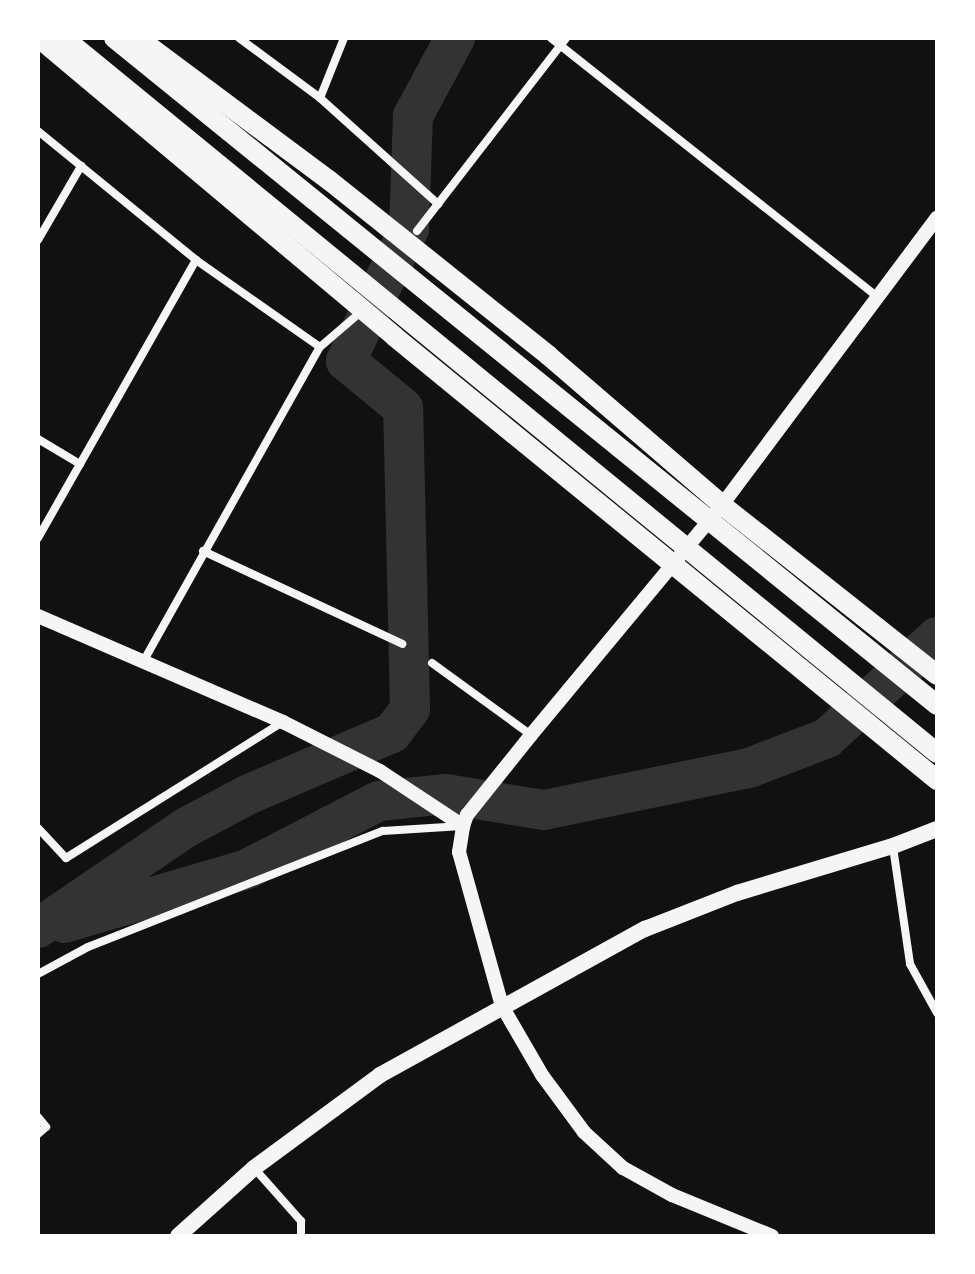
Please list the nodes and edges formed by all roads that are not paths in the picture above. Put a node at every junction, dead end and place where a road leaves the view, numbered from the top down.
1 (39, 38) edge
2 (64, 38) edge
3 (114, 38) edge
4 (138, 38) edge
5 (239, 38) edge
6 (344, 38) edge
7 (551, 38) edge
8 (563, 42) edge
9 (320, 98) junction
10 (38, 131) edge
11 (81, 166) junction
12 (438, 204) junction
13 (935, 226) edge
14 (417, 231) dead end
15 (38, 240) edge
16 (196, 260) junction
17 (880, 298) junction
18 (355, 317) dead end
19 (320, 347) junction
20 (38, 439) edge
21 (80, 464) junction
22 (722, 505) junction
23 (38, 538) edge
24 (203, 551) junction
25 (672, 564) junction
26 (38, 616) edge
27 (402, 644) dead end
28 (143, 662) junction
29 (432, 663) dead end
30 (937, 675) edge
31 (937, 705) edge
32 (283, 722) junction
33 (531, 735) junction
34 (937, 753) edge
35 (937, 780) edge
36 (465, 821) junction
37 (38, 828) edge
38 (937, 829) edge
39 (893, 846) junction
40 (38, 974) edge
41 (502, 1006) junction
42 (937, 1013) edge
43 (38, 1117) edge
44 (38, 1134) edge
45 (254, 1168) junction
46 (178, 1236) edge
47 (301, 1236) edge
48 (772, 1236) edge

1 - 25 highway
2 - 34 highway
3 - 31 highway
4 - 22 highway
5 - 9 street
6 - 9 street
7 - 8 street
8 - 12 street
8 - 17 street
9 - 12 street
10 - 11 street
11 - 15 street
11 - 16 street
12 - 14 street
13 - 17 street
16 - 19 street
16 - 21 street
17 - 22 street
18 - 19 street
19 - 24 street
20 - 21 street
21 - 23 street
22 - 25 street
22 - 30 highway
24 - 27 street
24 - 28 street
25 - 33 street
25 - 35 highway
26 - 28 street
28 - 32 street
29 - 33 street
32 - 36 street
32 - 37 street
33 - 36 street
36 - 40 street
36 - 41 street
38 - 39 main road
39 - 41 main road
39 - 42 street
41 - 45 main road
41 - 48 street
43 - 44 street
45 - 46 main road
45 - 47 street

